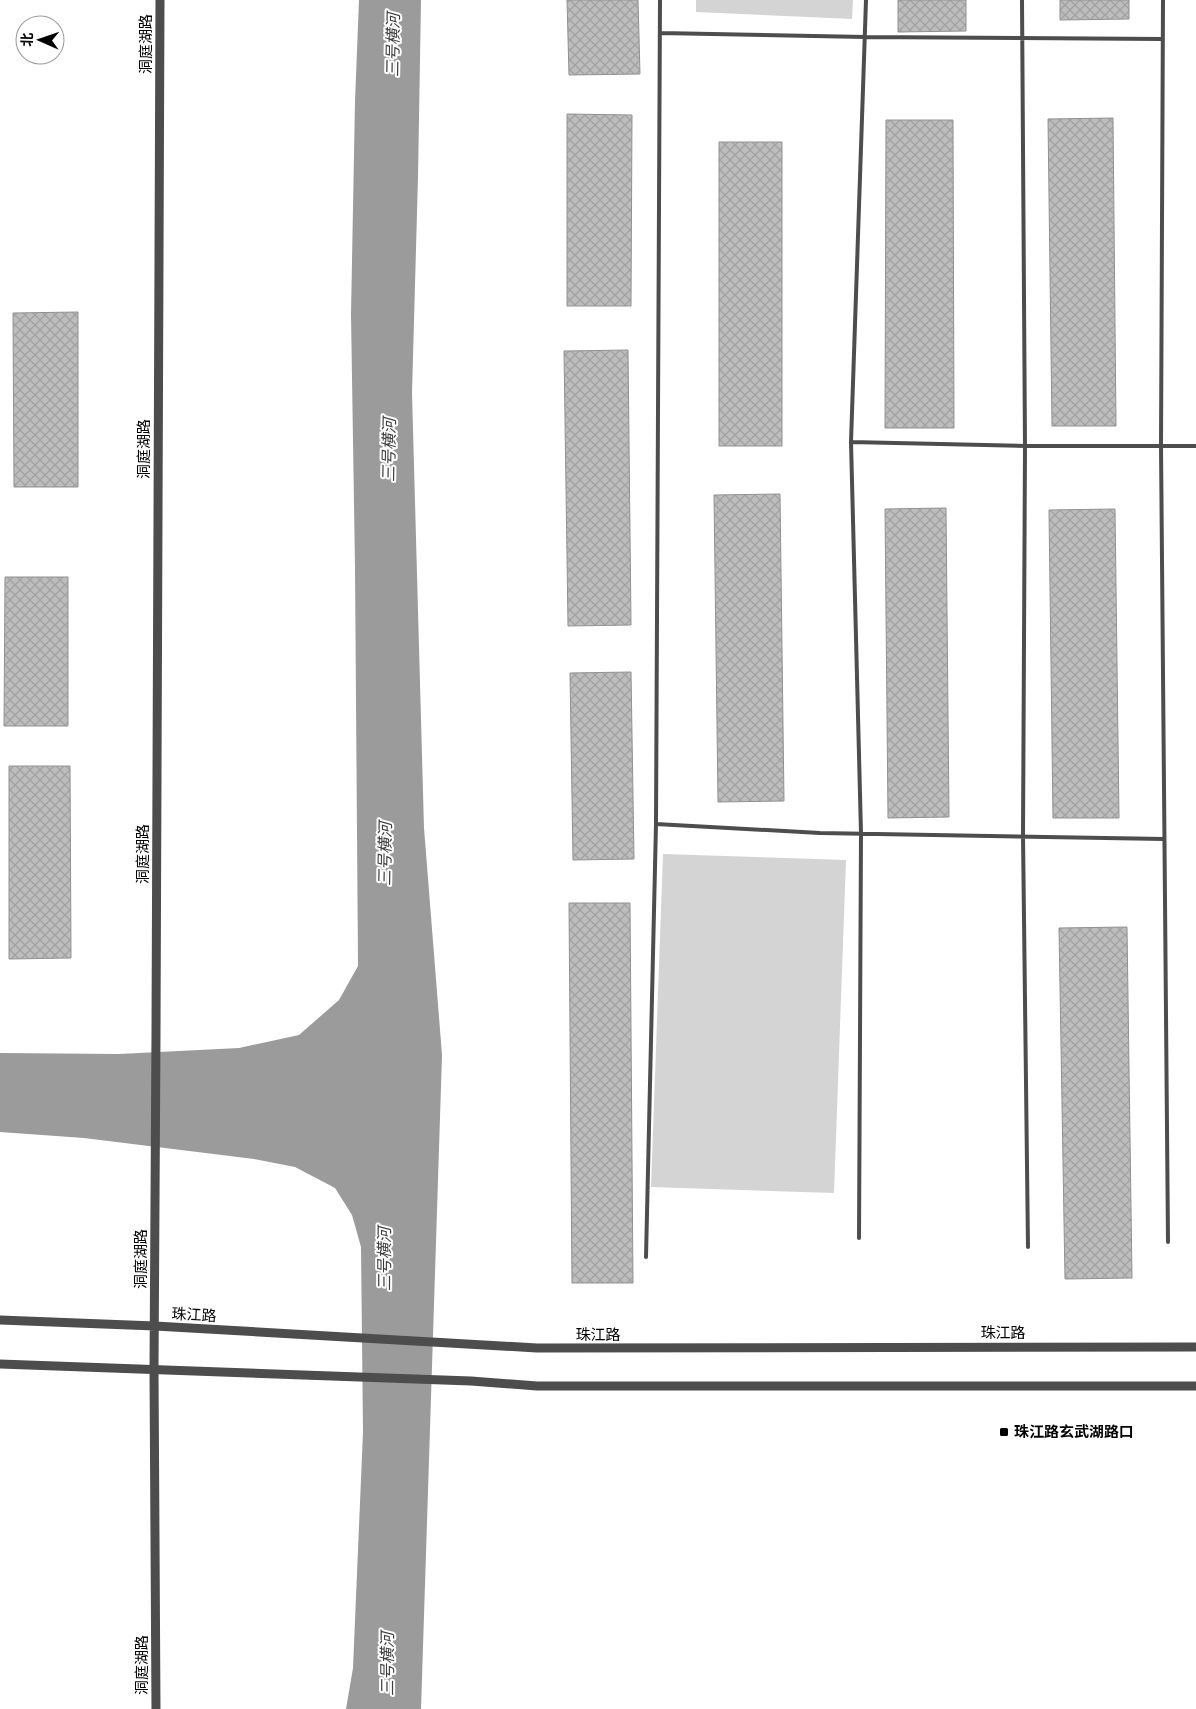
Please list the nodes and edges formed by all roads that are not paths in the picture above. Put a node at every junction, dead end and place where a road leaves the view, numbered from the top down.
1 (160, 0) edge
2 (660, 0) edge
3 (866, 0) edge
4 (1022, 0) edge
5 (1163, 0) edge
6 (660, 33) junction
7 (865, 37) junction
8 (1022, 38) junction
9 (1163, 39) junction
10 (851, 442) junction
11 (1025, 446) junction
12 (1161, 446) junction
13 (1196, 446) edge
14 (656, 824) junction
15 (861, 833) junction
16 (1023, 836) junction
17 (1164, 839) junction
18 (859, 1238) dead end
19 (1168, 1242) dead end
20 (1028, 1247) dead end
21 (646, 1257) dead end
22 (0, 1320) edge
23 (155, 1326) junction
24 (1196, 1347) edge
25 (0, 1364) edge
26 (154, 1370) junction
27 (1196, 1386) edge
28 (156, 1709) edge

1 - 23 street, 洞庭湖路
2 - 6 lane
3 - 7 lane
4 - 8 lane
5 - 9 lane
6 - 7 lane
6 - 14 lane
7 - 8 lane
7 - 10 lane
8 - 9 lane
8 - 11 lane
9 - 12 lane
10 - 11 lane
10 - 15 lane
11 - 12 lane
11 - 16 lane
12 - 13 lane
12 - 17 lane
14 - 15 lane
14 - 21 lane
15 - 16 lane
15 - 18 lane
16 - 17 lane
16 - 20 lane
17 - 19 lane
22 - 23 street, 珠江路
23 - 24 street, 珠江路
23 - 26 street, 洞庭湖路
25 - 26 street
26 - 27 street
26 - 28 street, 洞庭湖路

